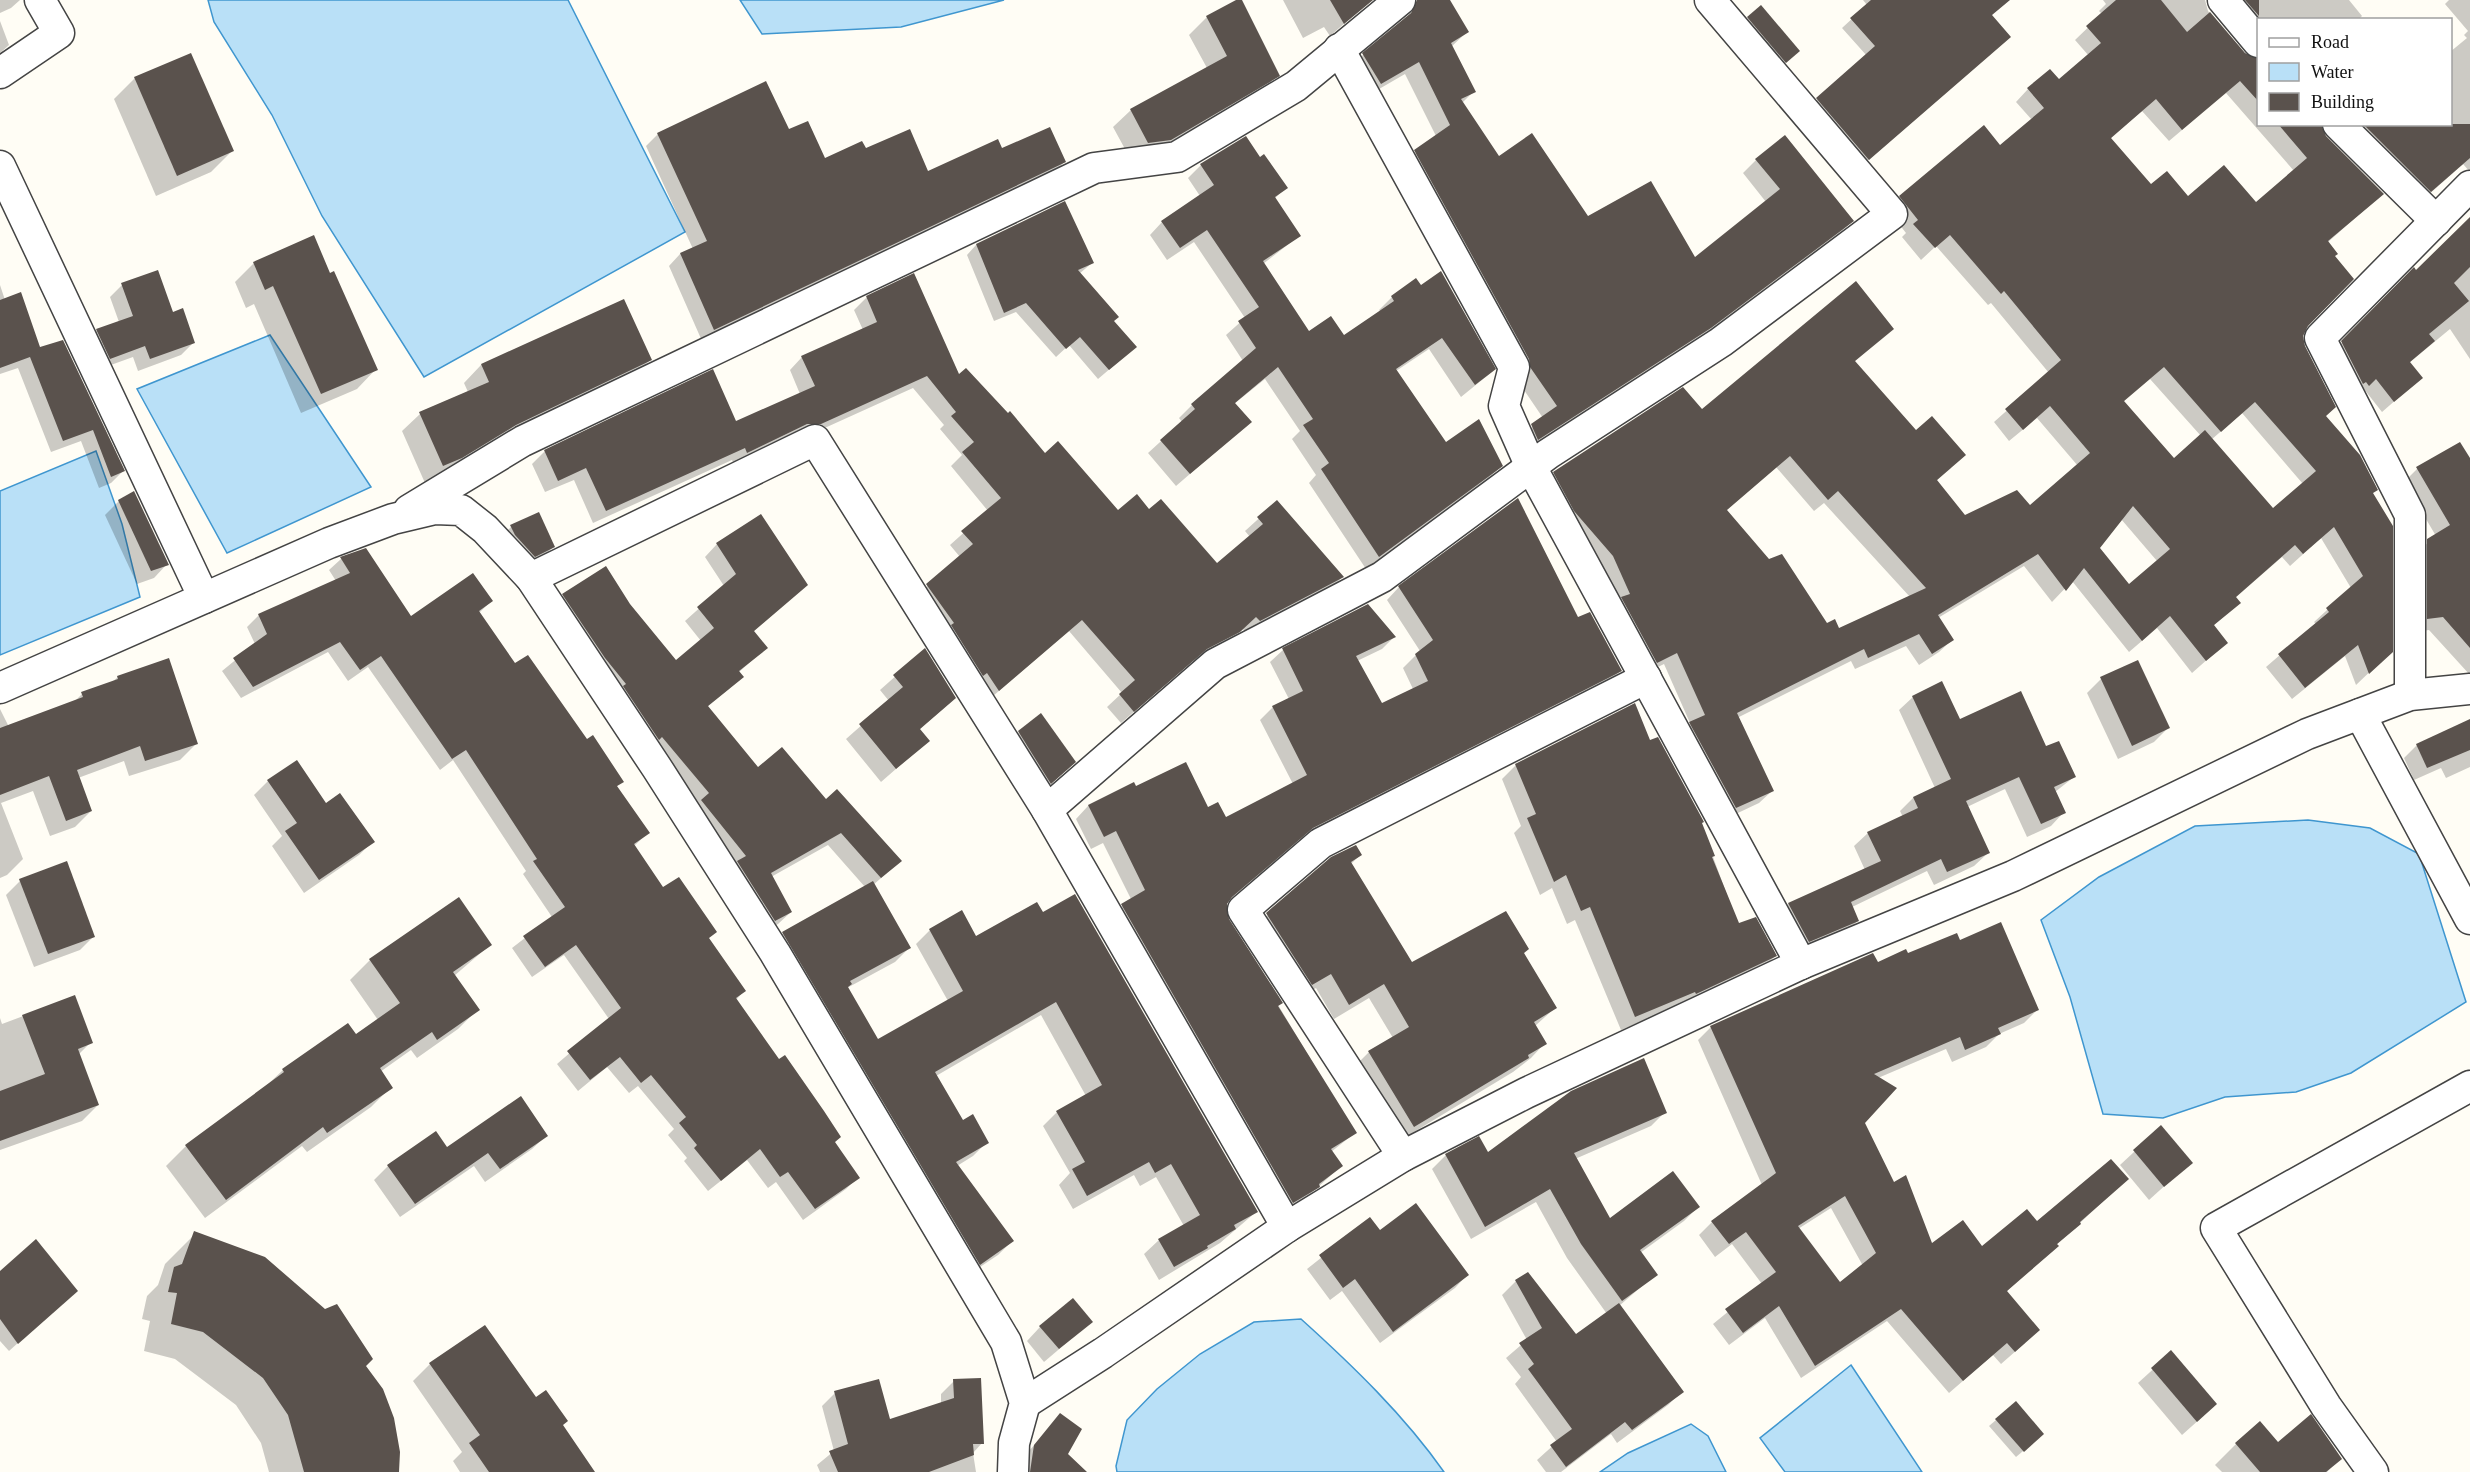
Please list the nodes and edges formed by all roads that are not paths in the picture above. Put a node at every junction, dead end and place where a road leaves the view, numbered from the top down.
1 (40, 0) edge
2 (1400, 0) edge
3 (1710, 0) edge
4 (2223, 0) edge
5 (2257, 40) edge
6 (1339, 49) junction
7 (0, 73) edge
8 (2340, 126) edge
9 (0, 166) edge
10 (2470, 186) edge
11 (2436, 221) junction
12 (1531, 467) junction
13 (393, 519) junction
14 (531, 578) junction
15 (204, 598) junction
16 (1646, 678) junction
17 (0, 688) edge
18 (2470, 689) edge
19 (2410, 696) junction
20 (2360, 714) junction
21 (1047, 810) junction
22 (2470, 919) edge
23 (1801, 964) junction
24 (2470, 1086) edge
25 (1403, 1156) junction
26 (1287, 1227) junction
27 (1025, 1403) junction
28 (1013, 1472) edge
29 (2373, 1472) edge

1 - 7 street
2 - 6 street
3 - 12 street
4 - 5 street
6 - 12 street
6 - 13 street
8 - 11 street
9 - 15 street
10 - 11 street
11 - 19 street
12 - 16 street
12 - 21 street
13 - 14 street
13 - 15 street
14 - 21 street
14 - 27 street
15 - 17 street
16 - 23 street
16 - 25 street
18 - 19 street
19 - 20 street
20 - 22 street
20 - 23 street
21 - 26 street
23 - 25 street
24 - 29 street
25 - 26 street
26 - 27 street
27 - 28 street

